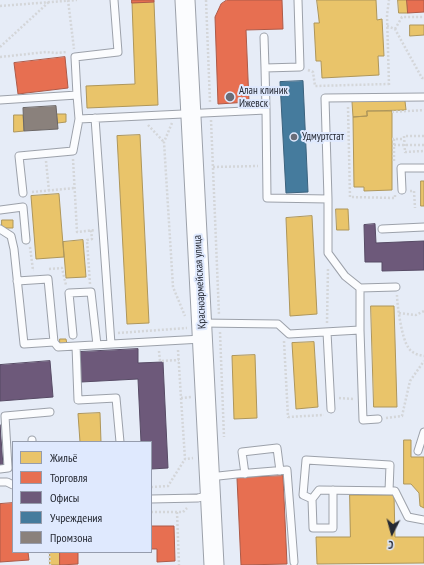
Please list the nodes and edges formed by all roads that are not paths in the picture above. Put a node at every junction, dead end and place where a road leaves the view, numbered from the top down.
1 (114, 0) edge
2 (185, 0) edge
3 (298, 0) edge
4 (264, 37) dead end
5 (265, 68) junction
6 (77, 95) junction
7 (424, 97) edge
8 (0, 100) edge
9 (266, 110) junction
10 (184, 114) junction
11 (95, 118) junction
12 (78, 119) junction
13 (424, 168) edge
14 (398, 190) road end
15 (23, 193) road end
16 (328, 199) junction
17 (0, 209) edge
18 (424, 227) edge
19 (0, 229) edge
20 (382, 229) dead end
21 (26, 240) road end
22 (17, 281) junction
23 (396, 287) road end
24 (360, 288) junction
25 (200, 330) junction
26 (360, 330) junction
27 (326, 332) junction
28 (73, 335) dead end
29 (54, 342) junction
30 (111, 344) junction
31 (97, 345) junction
32 (76, 346) junction
33 (331, 409) road end
34 (50, 412) dead end
35 (378, 419) road end
36 (424, 432) edge
37 (120, 441) edge
38 (418, 451) dead end
39 (0, 468) edge
40 (280, 471) junction
41 (12, 472) edge
42 (0, 473) edge
43 (245, 474) junction
44 (210, 486) junction
45 (333, 490) junction
46 (389, 491) junction
47 (152, 499) edge
48 (312, 499) junction
49 (424, 520) edge
50 (294, 562) dead end
51 (214, 565) edge

1 - 6 lane
2 - 10 street, Красноармейская улица
3 - 5 lane
4 - 5 lane
5 - 9 lane
6 - 8 lane
6 - 12 lane
7 - 16 lane
9 - 10 lane
9 - 16 lane
10 - 11 lane
10 - 25 street, Красноармейская улица
11 - 12 lane
11 - 30 lane
12 - 15 lane
13 - 14 lane
16 - 24 lane
17 - 21 lane
18 - 20 lane
19 - 22 lane
22 - 29 lane
22 - 29 lane
23 - 24 lane
24 - 26 lane
25 - 27 lane
25 - 30 lane
25 - 44 street, Красноармейская улица
26 - 27 lane
26 - 35 lane
27 - 33 lane
28 - 31 lane
29 - 32 lane
30 - 31 lane
31 - 32 lane
32 - 37 lane
34 - 39 lane
36 - 38 lane
40 - 43 lane
40 - 43 lane
40 - 50 lane
41 - 42 lane
43 - 44 lane
44 - 47 lane
44 - 51 street, Красноармейская улица
45 - 46 lane
45 - 48 lane
45 - 48 lane
46 - 48 lane
46 - 49 lane

